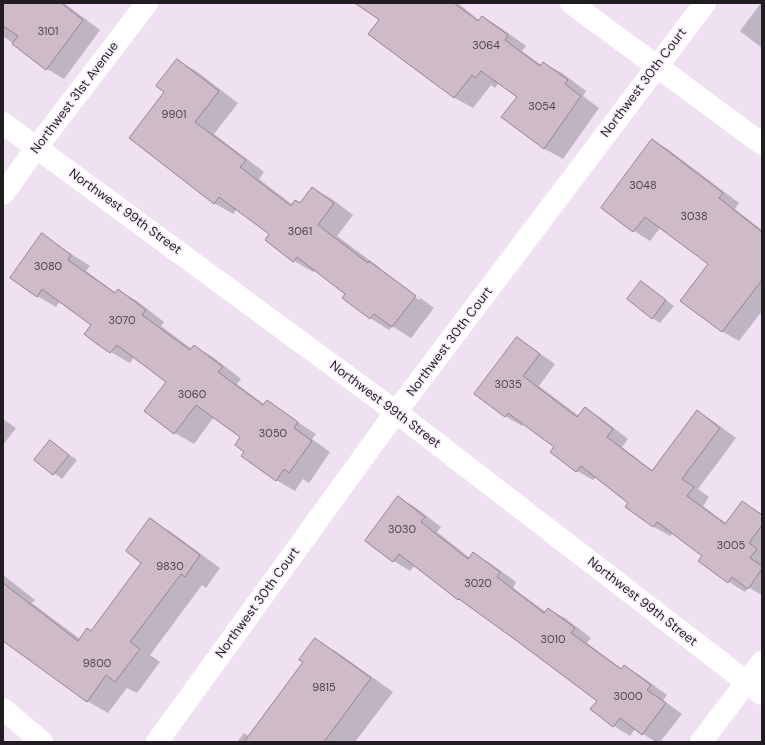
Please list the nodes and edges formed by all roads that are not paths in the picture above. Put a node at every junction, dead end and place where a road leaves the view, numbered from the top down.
1 (148, 3) edge
2 (571, 3) edge
3 (705, 3) edge
4 (657, 66) junction
5 (3, 123) edge
6 (762, 144) edge
7 (37, 147) junction
8 (3, 194) edge
9 (396, 412) junction
10 (762, 662) edge
11 (754, 688) edge
12 (3, 709) edge
13 (42, 742) edge
14 (156, 742) edge
15 (701, 742) edge

1 - 7 street, Northwest 31st Avenue
2 - 4 street
3 - 4 street, Northwest 30th Court
4 - 6 street
4 - 9 street, Northwest 30th Court
5 - 7 street, Northwest 99th Street
7 - 8 street, Northwest 31st Avenue
7 - 9 street, Northwest 99th Street
9 - 11 street, Northwest 99th Street
9 - 14 street, Northwest 30th Court
10 - 11 street
11 - 15 street
12 - 13 street

